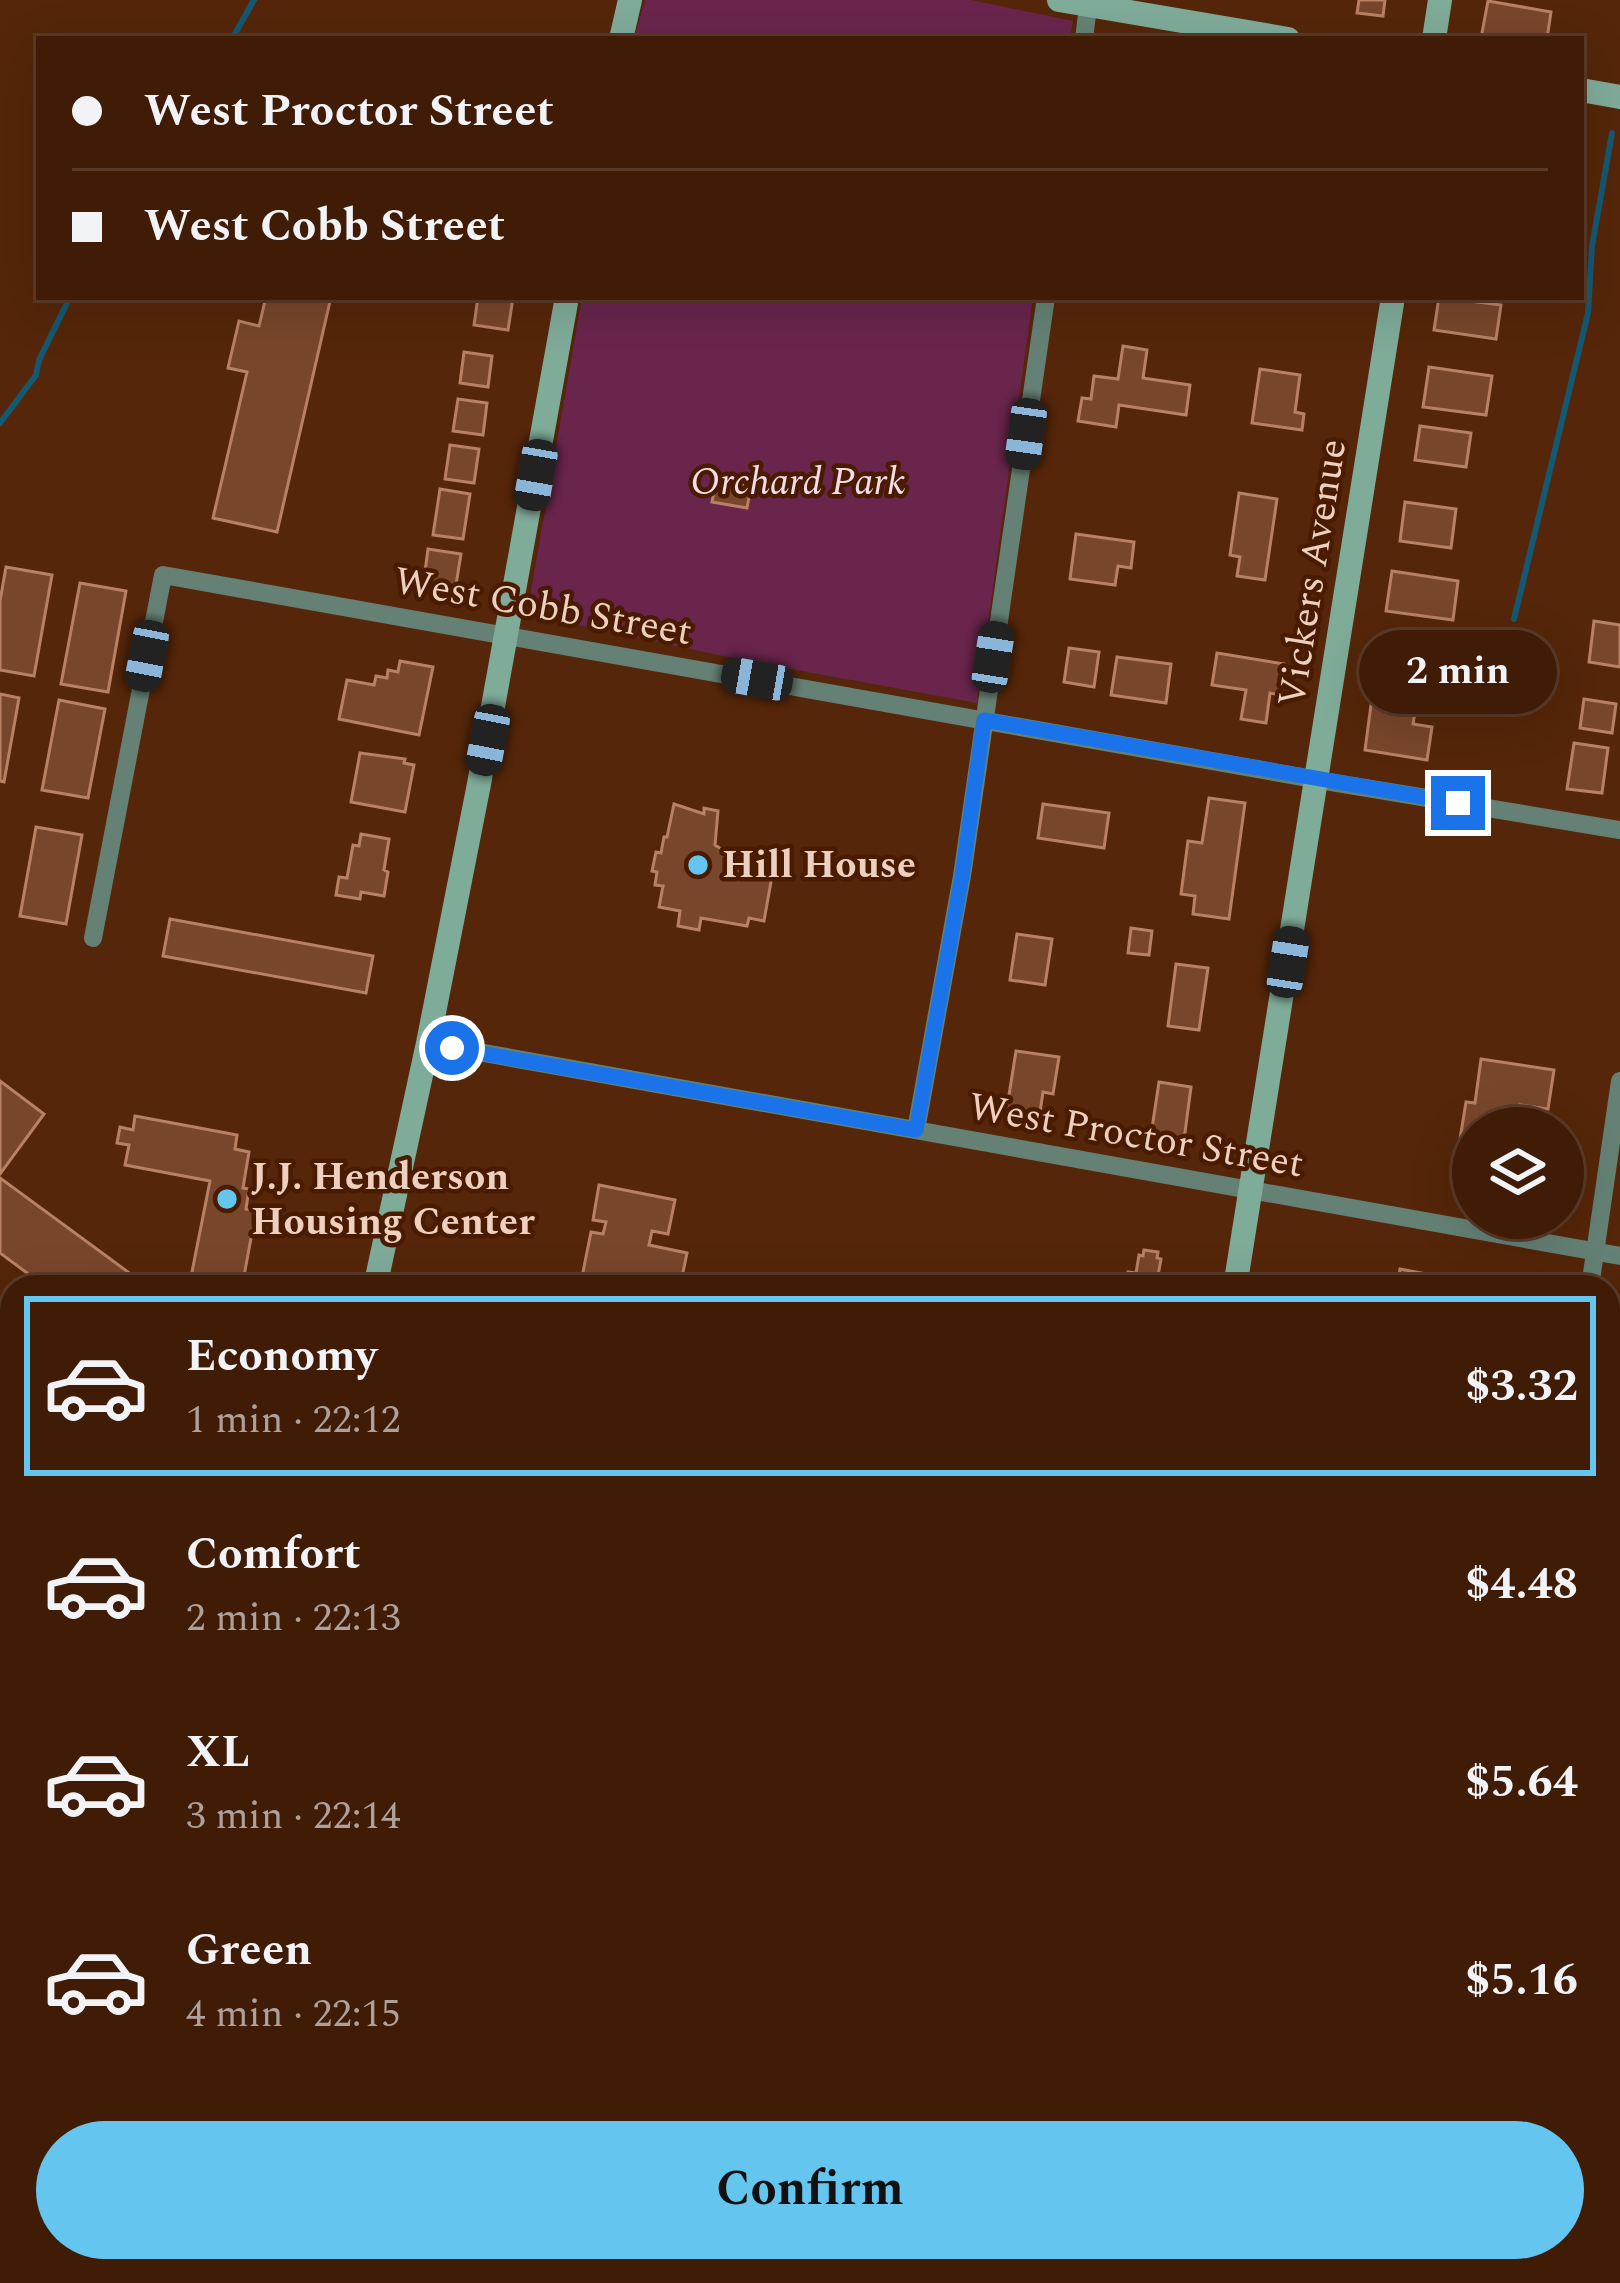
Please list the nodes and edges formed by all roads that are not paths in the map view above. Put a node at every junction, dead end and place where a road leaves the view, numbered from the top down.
1 (630, 0) edge
2 (1440, 0) edge
3 (1078, 3) edge
4 (622, 36) edge
5 (1084, 36) edge
6 (1270, 36) edge
7 (1434, 36) edge
8 (1584, 91) edge
9 (1620, 97) edge
10 (566, 300) edge
11 (1046, 300) edge
12 (1394, 300) edge
13 (507, 635) junction
14 (984, 720) junction
15 (1317, 779) junction
16 (1620, 830) edge
17 (93, 938) dead end
18 (428, 1043) junction
19 (1620, 1081) edge
20 (916, 1130) junction
21 (1251, 1192) junction
22 (1595, 1251) junction
23 (1620, 1256) edge
24 (379, 1275) edge
25 (1237, 1275) edge
26 (1592, 1275) edge

1 - 4 main road
2 - 7 main road
3 - 5 street
3 - 6 main road
8 - 9 main road
10 - 13 main road
11 - 14 street
12 - 15 main road, Vickers Avenue
13 - 14 street, West Cobb Street
13 - 17 street, West Cobb Street
13 - 18 main road
14 - 15 street, West Cobb Street
14 - 20 street
15 - 16 street, West Cobb Street
15 - 21 main road, Vickers Avenue
18 - 20 street, West Proctor Street
18 - 24 main road
19 - 22 street
20 - 21 street, West Proctor Street
21 - 22 street, West Proctor Street
21 - 25 main road, Vickers Avenue
22 - 23 street, West Proctor Street
22 - 26 street

